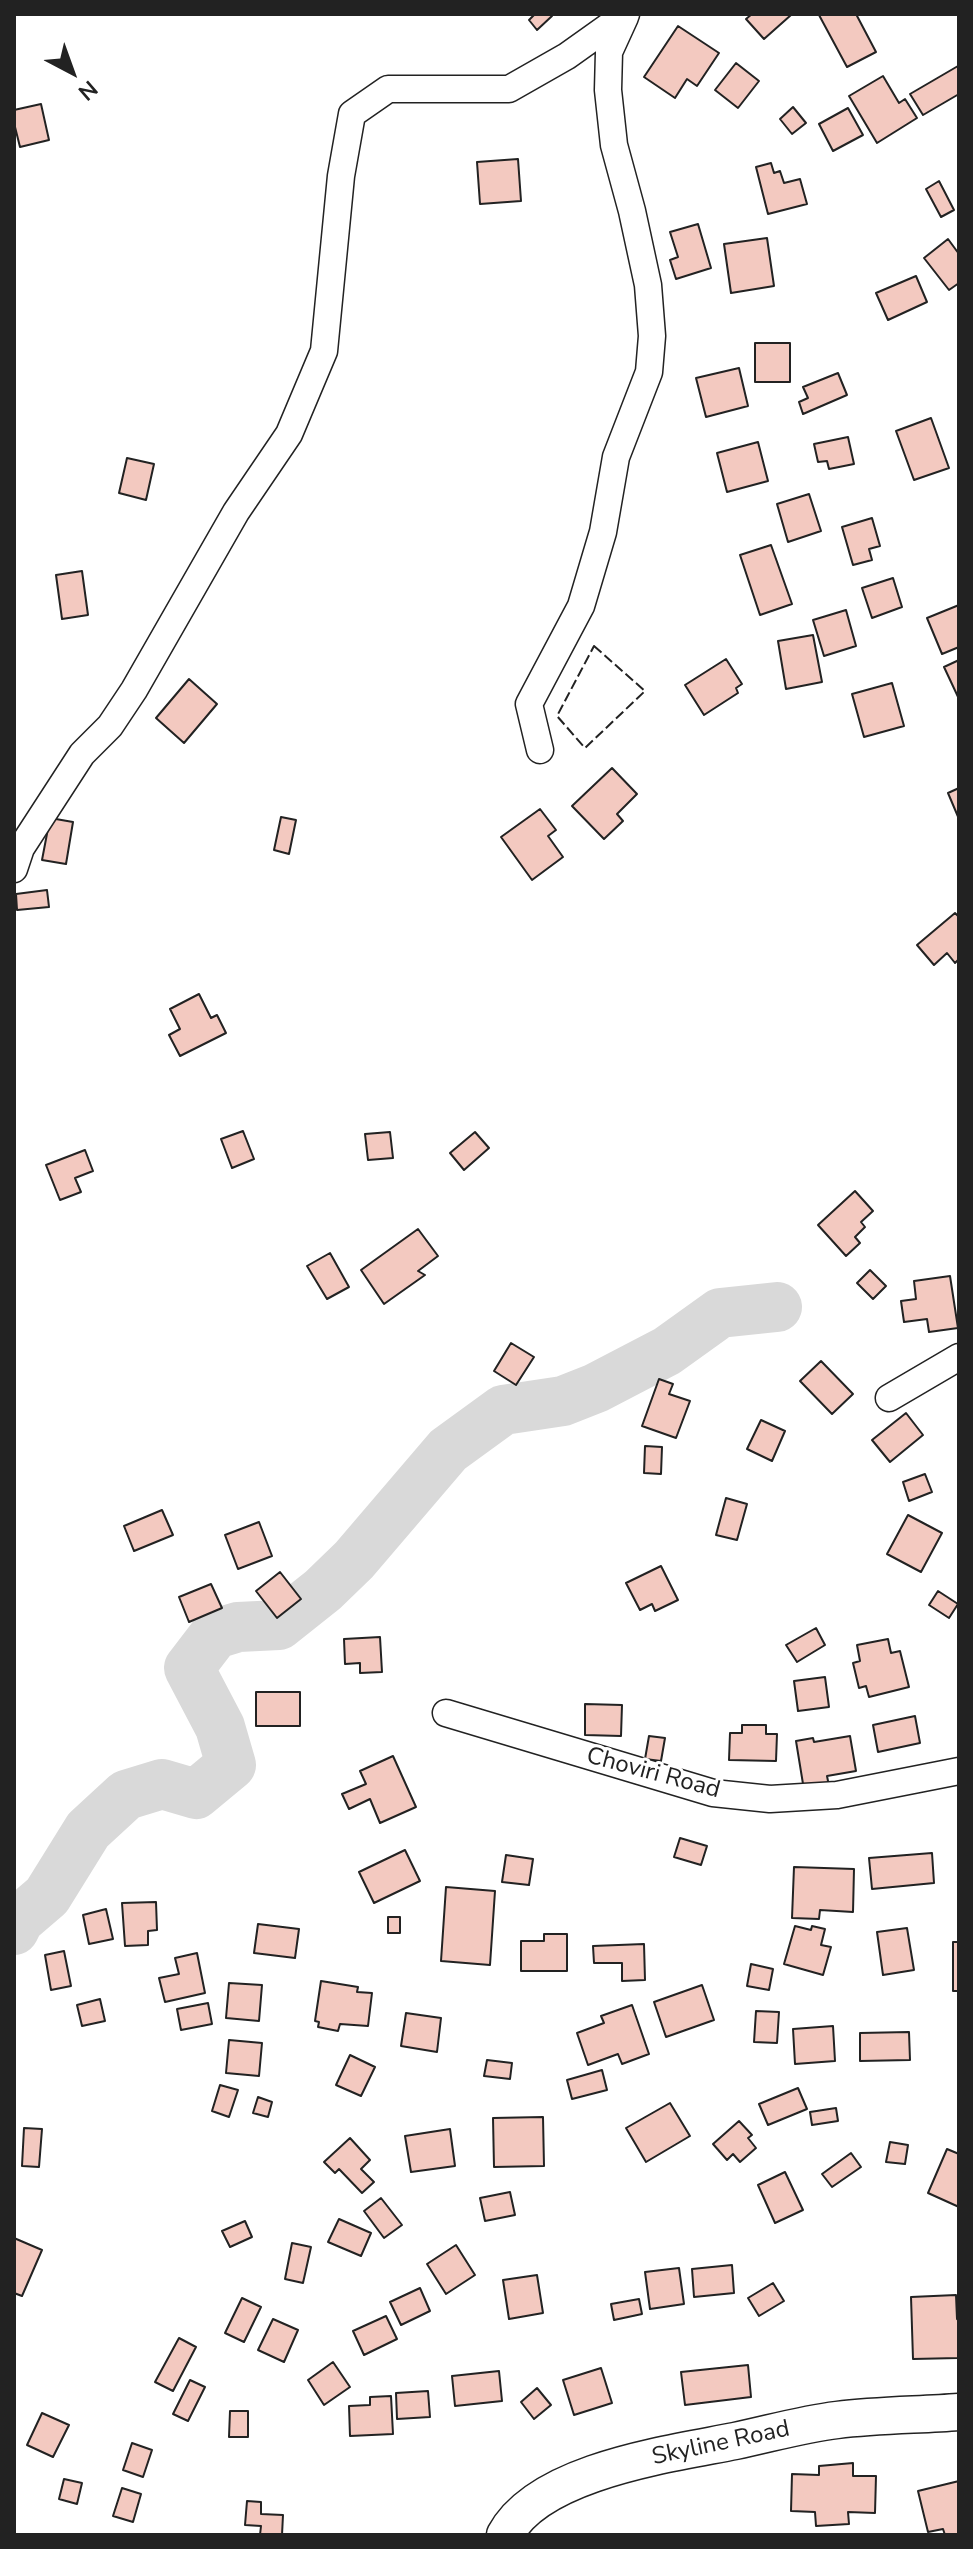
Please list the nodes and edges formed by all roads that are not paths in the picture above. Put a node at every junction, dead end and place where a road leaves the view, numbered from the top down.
1 (626, 14) edge
2 (540, 750) dead end
3 (14, 869) edge
4 (959, 1357) edge
5 (889, 1398) dead end
6 (446, 1713) dead end
7 (959, 1771) edge
8 (959, 2412) edge
9 (505, 2535) edge

1 - 2 street
1 - 3 street
4 - 5 street
6 - 7 street, Choviri Road
8 - 9 street, Skyline Road

